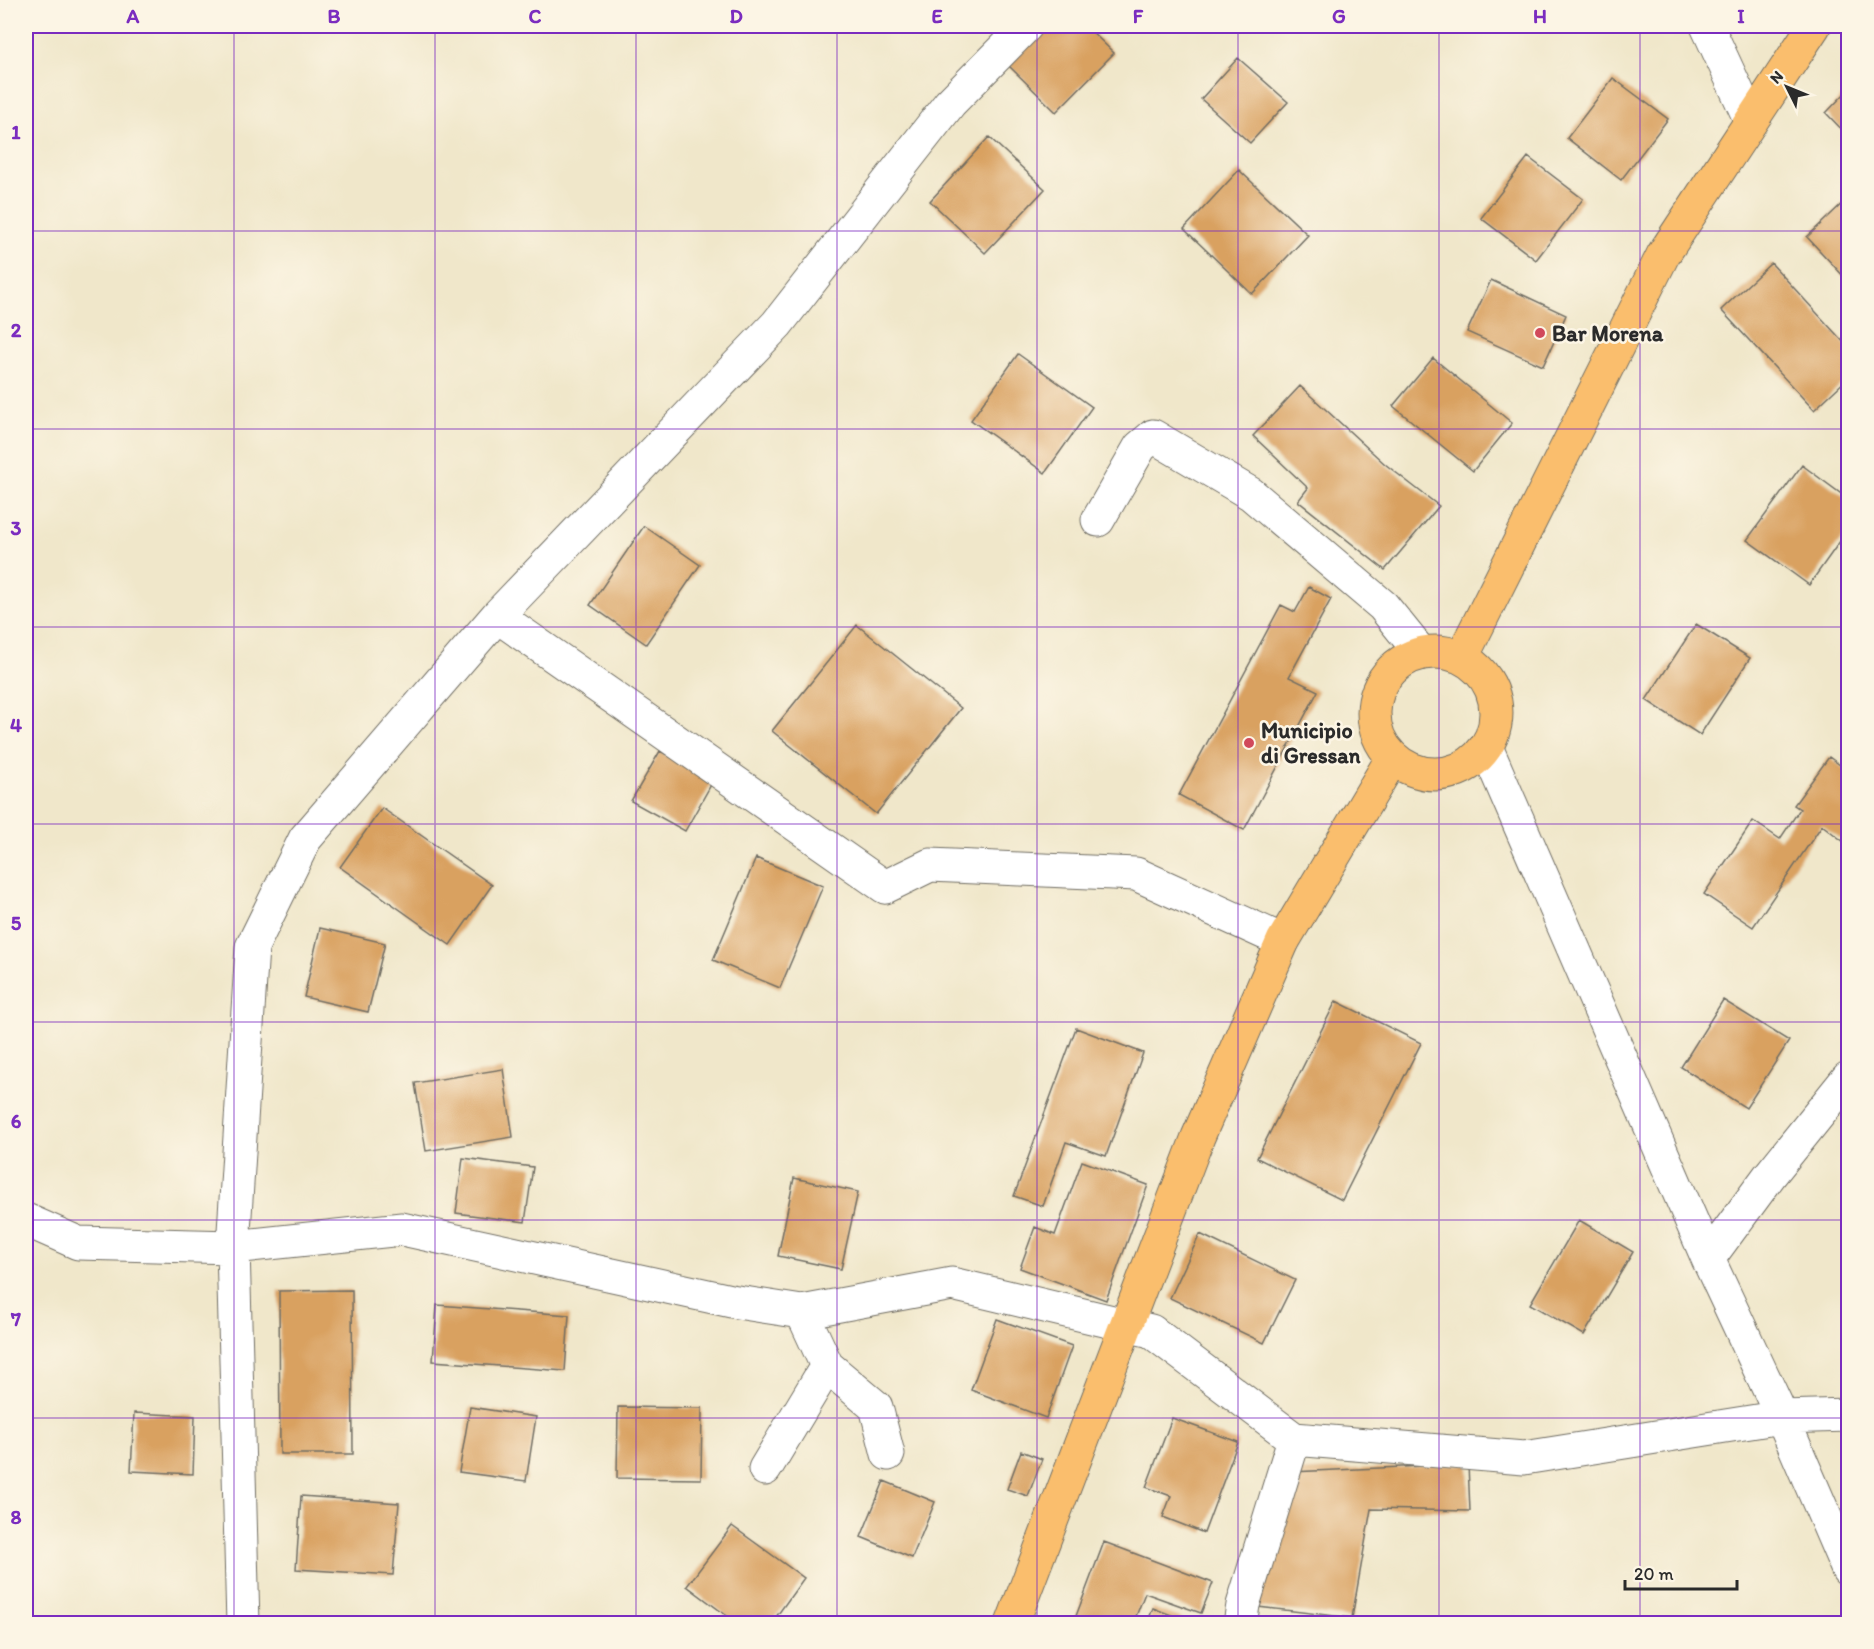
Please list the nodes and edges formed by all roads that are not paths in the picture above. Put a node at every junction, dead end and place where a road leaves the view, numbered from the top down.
1 (1026, 26) edge
2 (1707, 26) edge
3 (1814, 26) edge
4 (1750, 119) junction
5 (1098, 520) dead end
6 (497, 616) junction
7 (1421, 653) junction
8 (1462, 657) junction
9 (1486, 747) junction
10 (1393, 757) junction
11 (1283, 941) junction
12 (1848, 1078) edge
13 (26, 1220) edge
14 (233, 1247) junction
15 (1708, 1259) junction
16 (802, 1312) junction
17 (1125, 1326) junction
18 (827, 1366) junction
19 (1848, 1415) edge
20 (1782, 1417) junction
21 (1294, 1439) junction
22 (888, 1454) dead end
23 (765, 1469) dead end
24 (1848, 1570) edge
25 (243, 1623) edge
26 (1012, 1623) edge
27 (1240, 1623) edge

1 - 6 street
2 - 4 street
3 - 4 main road
4 - 8 main road
5 - 7 street
6 - 11 street
6 - 14 street
7 - 8 main road
7 - 10 main road
8 - 9 main road
9 - 10 main road
9 - 15 street
10 - 11 main road
11 - 17 main road
12 - 15 street
13 - 14 street
14 - 16 street
14 - 25 street
15 - 20 street
16 - 17 street
16 - 18 street
17 - 21 street
17 - 26 main road
18 - 22 street
18 - 23 street
19 - 20 street
20 - 21 street
20 - 24 street
21 - 27 street

